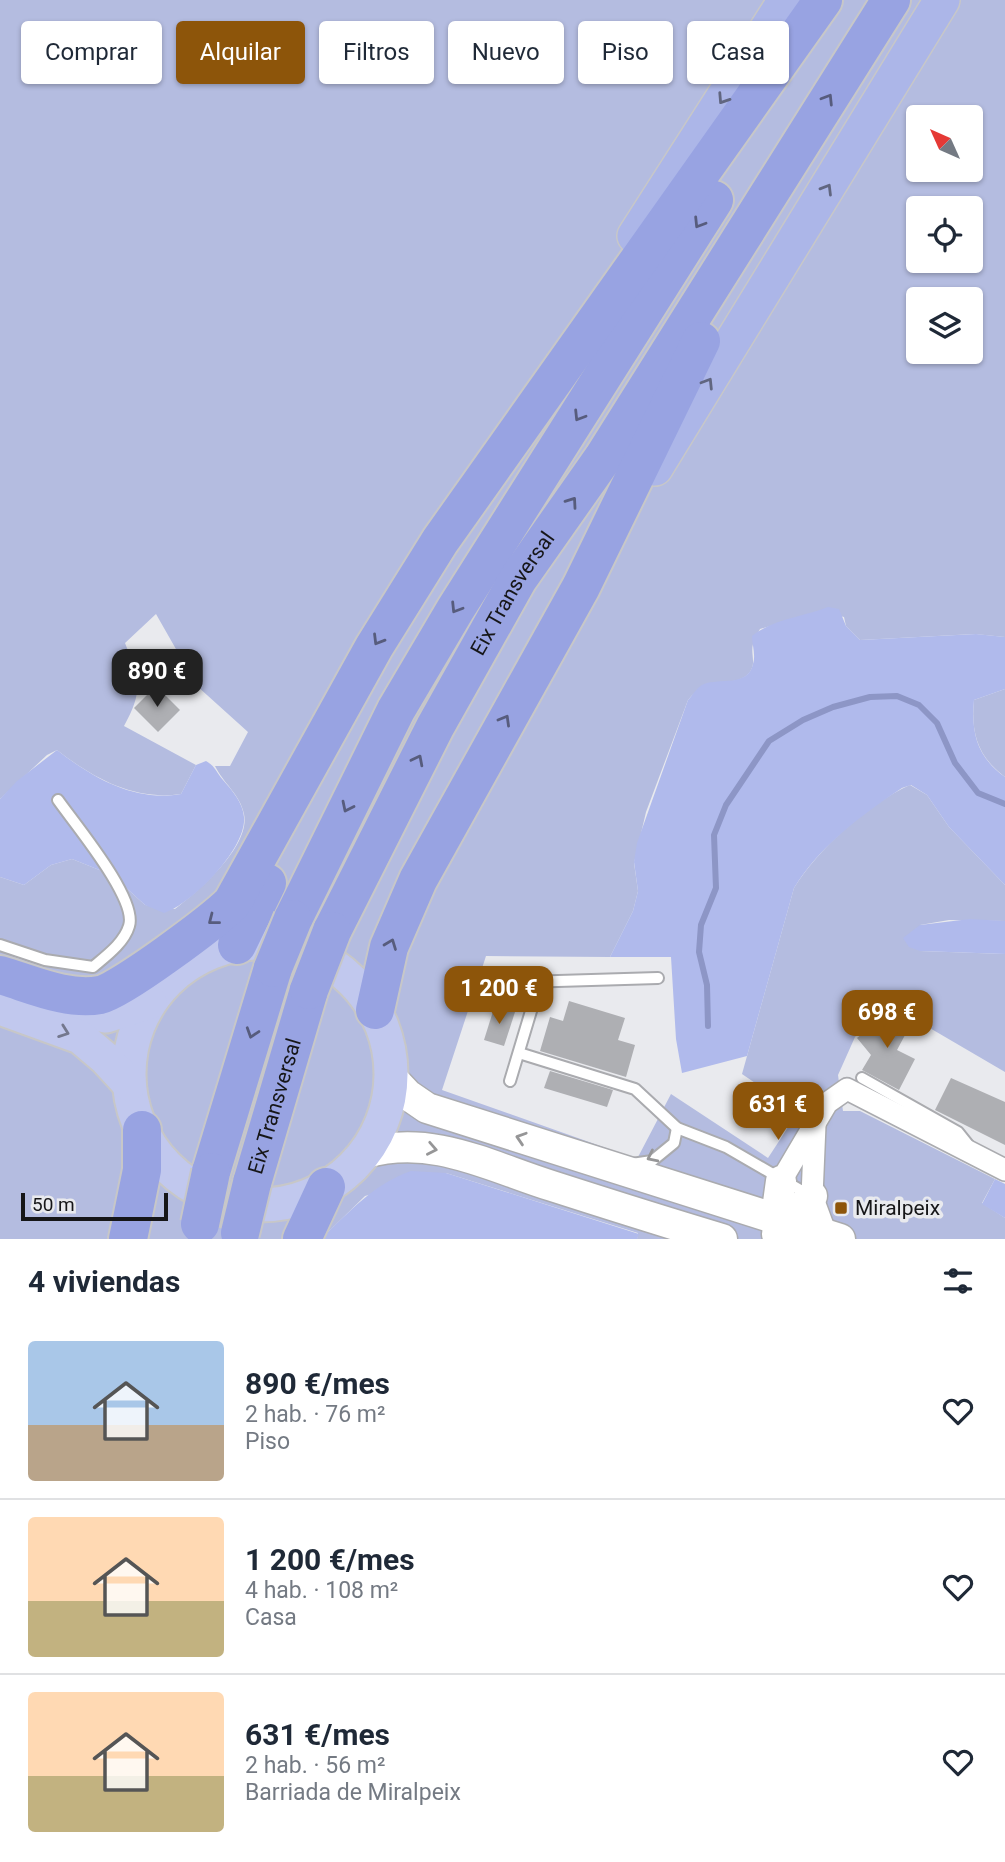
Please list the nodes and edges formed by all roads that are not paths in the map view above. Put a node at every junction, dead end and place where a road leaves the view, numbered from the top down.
1 (786, 0) edge
2 (823, 0) edge
3 (840, 0) edge
4 (891, 0) edge
5 (942, 0) edge
6 (792, 157) junction
7 (440, 541) junction
8 (581, 587) junction
9 (313, 760) junction
10 (58, 800) dead end
11 (0, 945) edge
12 (237, 945) junction
13 (0, 975) edge
14 (657, 978) dead end
15 (540, 981) junction
16 (492, 983) dead end
17 (0, 991) edge
18 (150, 1002) junction
19 (0, 1008) edge
20 (375, 1010) junction
21 (519, 1053) junction
22 (391, 1077) junction
23 (862, 1078) dead end
24 (510, 1081) dead end
25 (130, 1084) junction
26 (815, 1123) junction
27 (677, 1128) junction
28 (142, 1130) junction
29 (365, 1153) junction
30 (976, 1155) junction
31 (612, 1168) junction
32 (1005, 1170) edge
33 (781, 1181) junction
34 (326, 1187) junction
35 (812, 1196) junction
36 (645, 1215) junction
37 (199, 1231) edge
38 (793, 1231) edge
39 (239, 1236) edge
40 (834, 1236) edge
41 (128, 1239) edge
42 (302, 1239) edge
43 (722, 1239) edge

1 -> 7 highway
2 - 7 highway
3 -> 37 highway, Eix Transversal, bridge
6 -> 4 highway, Eix Transversal
8 -> 5 highway
6 - 8 highway
39 -> 6 highway, Eix Transversal, bridge
7 -> 9 highway
20 -> 8 highway
9 - 12 highway
9 -> 13 highway
10 - 11 lane
12 - 18 main road
12 - 20 main road
14 - 15 lane
15 - 16 lane
15 - 21 lane
17 - 18 main road
18 - 25 main road
19 -> 25 main road
20 - 22 main road
21 - 24 lane
21 - 27 lane
22 - 29 main road
31 -> 22 main road
23 - 30 lane
25 - 28 main road
26 - 30 street
26 - 33 street
26 - 35 street
27 -> 31 lane
27 - 33 lane
28 - 34 main road
28 - 41 highway
29 - 34 main road
29 -> 36 main road
30 - 32 street
31 - 38 main road
33 - 35 lane
33 - 38 main road
34 - 42 highway
35 - 38 main road
35 - 40 street
36 - 38 main road
36 - 43 main road
38 - 40 main road

